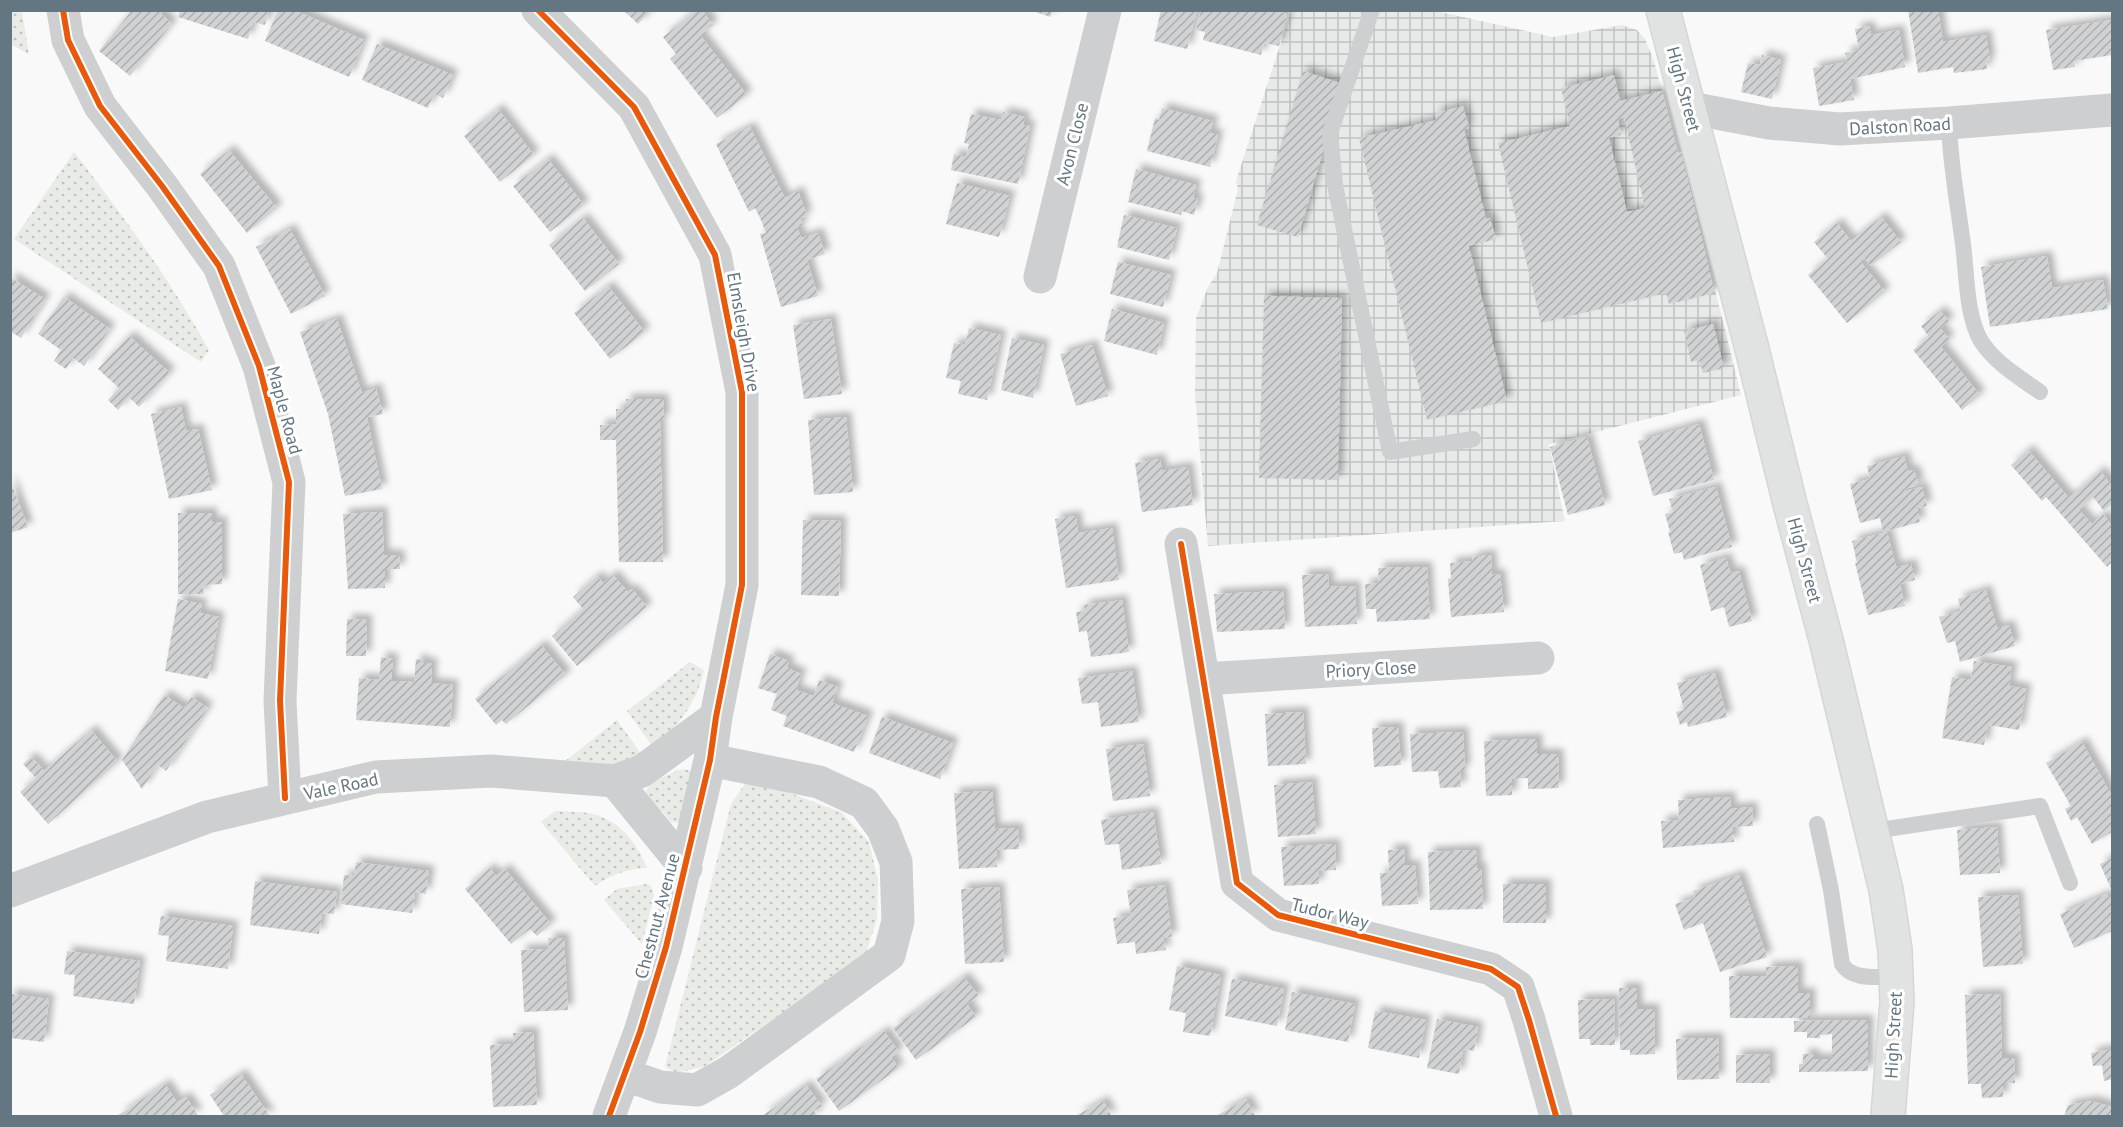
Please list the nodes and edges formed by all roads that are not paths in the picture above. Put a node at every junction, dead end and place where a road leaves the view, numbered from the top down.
1 (63, 10) edge
2 (538, 10) edge
3 (1105, 10) edge
4 (1372, 10) edge
5 (1663, 10) edge
6 (1690, 108) junction
7 (2112, 110) edge
8 (1949, 123) junction
9 (1040, 277) dead end
10 (2040, 392) dead end
11 (1473, 439) dead end
12 (1181, 544) dead end
13 (1538, 658) dead end
14 (1203, 679) junction
15 (716, 717) junction
16 (710, 760) junction
17 (615, 781) junction
18 (285, 798) junction
19 (1817, 824) dead end
20 (1873, 831) junction
21 (686, 868) junction
22 (2070, 883) dead end
23 (10, 891) edge
24 (1896, 977) junction
25 (626, 1075) junction
26 (609, 1116) edge
27 (1556, 1116) edge
28 (1888, 1116) edge

1 - 18 street, Maple Road
2 - 15 street, Elmsleigh Drive
3 - 9 street, Avon Close
4 - 11 lane
5 - 6 main road, High Street
6 - 8 street, Dalston Road
6 - 20 main road, High Street
7 - 8 street, Dalston Road
8 - 10 lane
12 - 14 street, Tudor Way
13 - 14 street, Priory Close
14 - 27 street, Tudor Way
15 - 16 street, Chestnut Avenue
15 - 17 street, Vale Road
16 - 21 street, Chestnut Avenue
16 - 25 street
17 - 18 street, Vale Road
17 - 21 street
18 - 23 street, Vale Road
19 - 24 lane
20 - 22 lane
20 - 24 main road, High Street
21 - 25 street, Chestnut Avenue
24 - 28 main road, High Street
25 - 26 street, Chestnut Avenue

